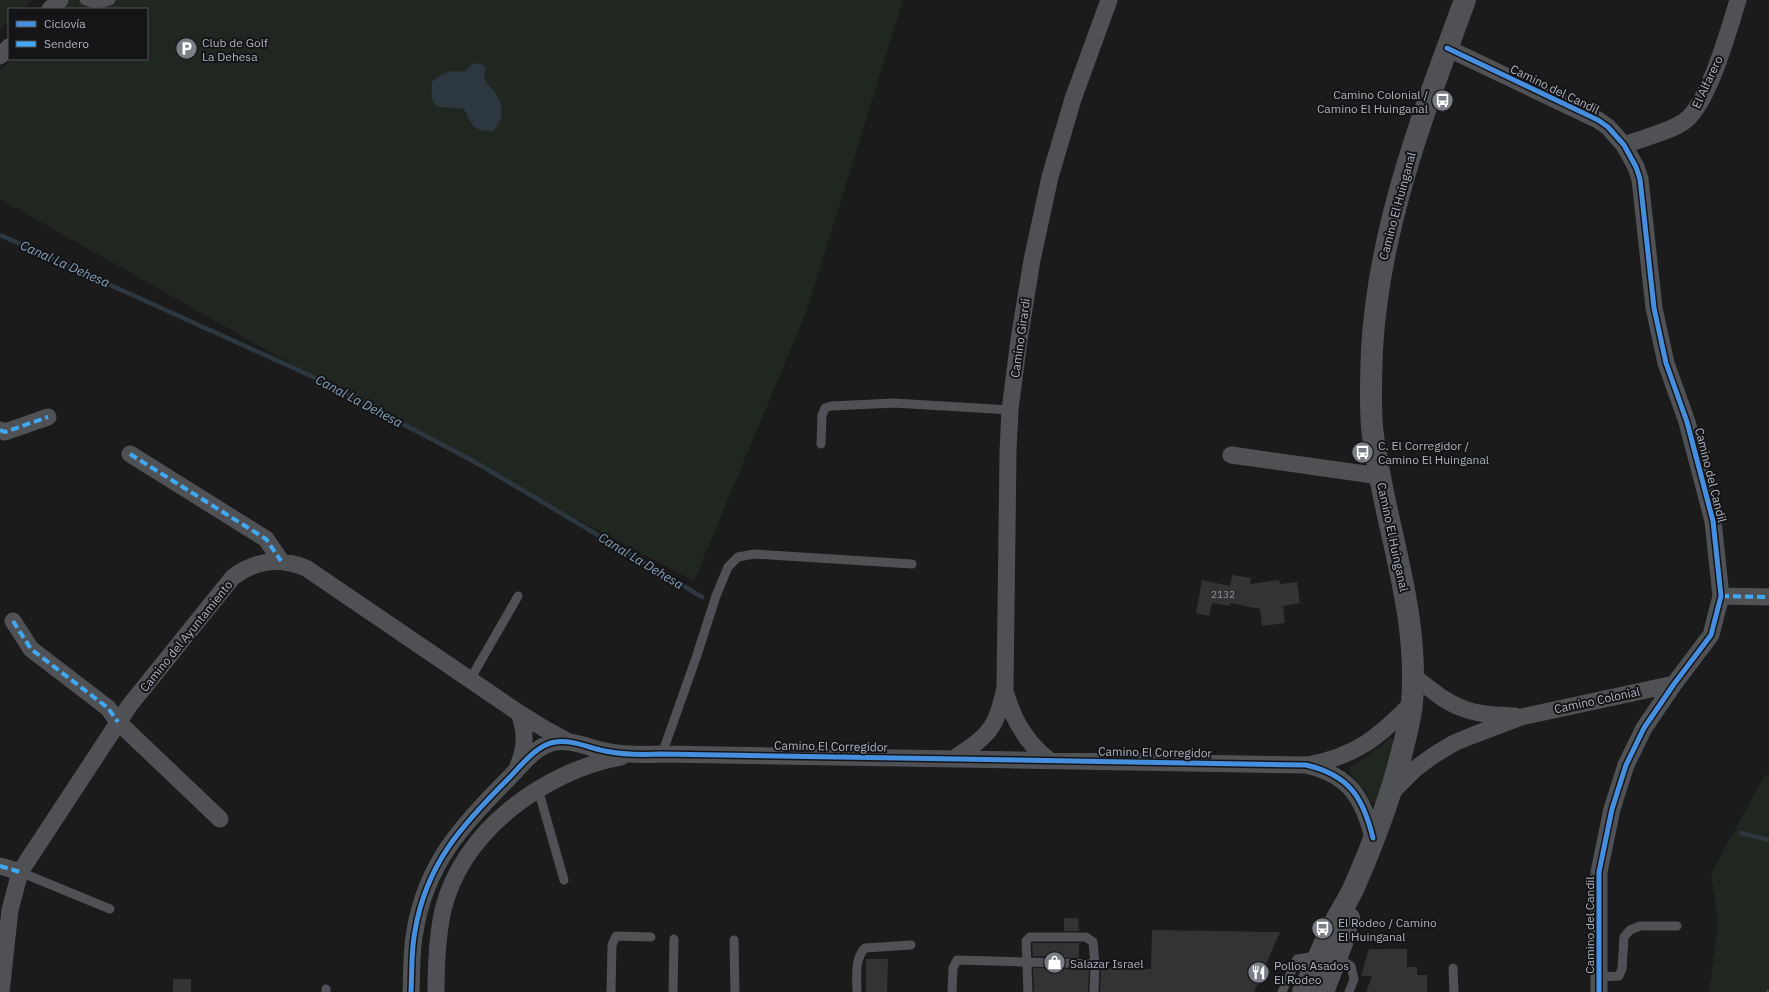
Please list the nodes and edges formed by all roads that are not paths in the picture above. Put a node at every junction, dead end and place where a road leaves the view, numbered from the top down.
1 (60, 0) edge
2 (84, 0) edge
3 (111, 0) edge
4 (1109, 0) edge
5 (1465, 0) edge
6 (1738, 0) edge
7 (100, 2) edge
8 (51, 8) edge
9 (8, 48) edge
10 (1447, 48) junction
11 (0, 56) edge
12 (1624, 144) junction
13 (1010, 410) junction
14 (48, 417) dead end
15 (0, 430) edge
16 (821, 444) dead end
17 (130, 454) dead end
18 (1231, 455) dead end
19 (1380, 476) junction
20 (281, 561) junction
21 (912, 564) dead end
22 (518, 596) dead end
23 (1721, 596) junction
24 (1769, 597) edge
25 (13, 621) dead end
26 (1412, 675) junction
27 (471, 678) junction
28 (1674, 684) junction
29 (1005, 688) junction
30 (1412, 703) junction
31 (1462, 708) junction
32 (519, 712) junction
33 (1521, 716) junction
34 (118, 722) junction
35 (567, 741) junction
36 (1454, 743) junction
37 (1352, 752) junction
38 (662, 754) junction
39 (630, 755) junction
40 (953, 759) junction
41 (1049, 760) junction
42 (1306, 765) junction
43 (516, 771) junction
44 (1348, 784) junction
45 (538, 788) junction
46 (1389, 795) junction
47 (220, 819) dead end
48 (1373, 838) junction
49 (0, 866) edge
50 (20, 872) junction
51 (564, 880) dead end
52 (110, 908) dead end
53 (1677, 926) dead end
54 (651, 937) dead end
55 (674, 940) dead end
56 (734, 940) dead end
57 (911, 945) dead end
58 (1328, 956) junction
59 (1026, 962) junction
60 (1095, 964) junction
61 (1454, 968) dead end
62 (1599, 985) edge
63 (1, 992) edge
64 (411, 992) edge
65 (436, 992) edge
66 (611, 992) edge
67 (673, 992) edge
68 (735, 992) edge
69 (857, 992) edge
70 (952, 992) edge
71 (1028, 992) edge
72 (1094, 992) edge
73 (1282, 992) edge
74 (1303, 992) edge
75 (1323, 992) edge
76 (1349, 992) edge
77 (1454, 992) edge

1 - 8 street
2 - 7 lane
3 - 7 lane
4 - 13 street, Camino Girardi
5 - 10 street, Camino El Huinganal
6 - 12 street, El Alfarero
9 - 11 street
10 - 12 street, Camino del Candil
10 - 19 street, Camino El Huinganal
12 - 23 street, Camino del Candil
13 - 16 lane
13 - 29 street, Camino Girardi
14 - 15 street
17 - 20 street
18 - 19 street
19 - 26 street, Camino El Huinganal
20 - 27 street, Camino del Ayuntamiento
20 - 34 street, Camino del Ayuntamiento
21 - 38 lane
22 - 27 lane
23 - 24 street
23 - 28 street, Camino del Candil
25 - 34 street
26 - 30 street, Camino El Huinganal
26 - 31 street, Camino Colonial
27 - 32 street, Camino del Ayuntamiento
28 - 33 street, Camino Colonial
28 - 62 street, Camino del Candil
29 - 40 street, Camino Girardi
29 - 41 street, Camino Girardi
30 - 37 street, Camino El Corregidor
30 - 46 street, Camino El Huinganal
31 - 33 street, Camino Colonial
31 - 36 street
32 - 35 street, Camino del Ayuntamiento
32 - 43 street
33 - 36 street, Camino Colonial
34 - 47 street
34 - 50 street, Camino del Ayuntamiento
35 - 39 street, Camino El Corregidor
35 - 43 street, Camino El Corregidor
36 - 46 street, Camino Colonial
37 - 42 street, Camino El Corregidor
37 - 44 street
38 - 39 street, Camino El Corregidor
38 - 40 street, Camino El Corregidor
39 - 45 street, Camino El Corregidor
40 - 41 street, Camino El Corregidor
41 - 42 street, Camino El Corregidor
42 - 44 street, Camino El Corregidor
43 - 64 street, Camino El Corregidor
44 - 48 street, Camino El Corregidor
45 - 51 lane
45 - 65 street, Camino El Corregidor
46 - 48 street, Camino El Huinganal
48 - 58 street, Camino El Huinganal
49 - 50 street
50 - 52 lane
50 - 63 street, Camino del Ayuntamiento
53 - 62 lane
54 - 66 lane
55 - 67 lane
56 - 68 lane
57 - 69 lane
58 - 73 lane
58 - 74 street, Camino El Huinganal
58 - 75 street, Camino El Huinganal
58 - 76 lane
59 - 60 lane
59 - 60 lane
59 - 70 lane
59 - 71 lane
60 - 72 lane
61 - 77 lane

